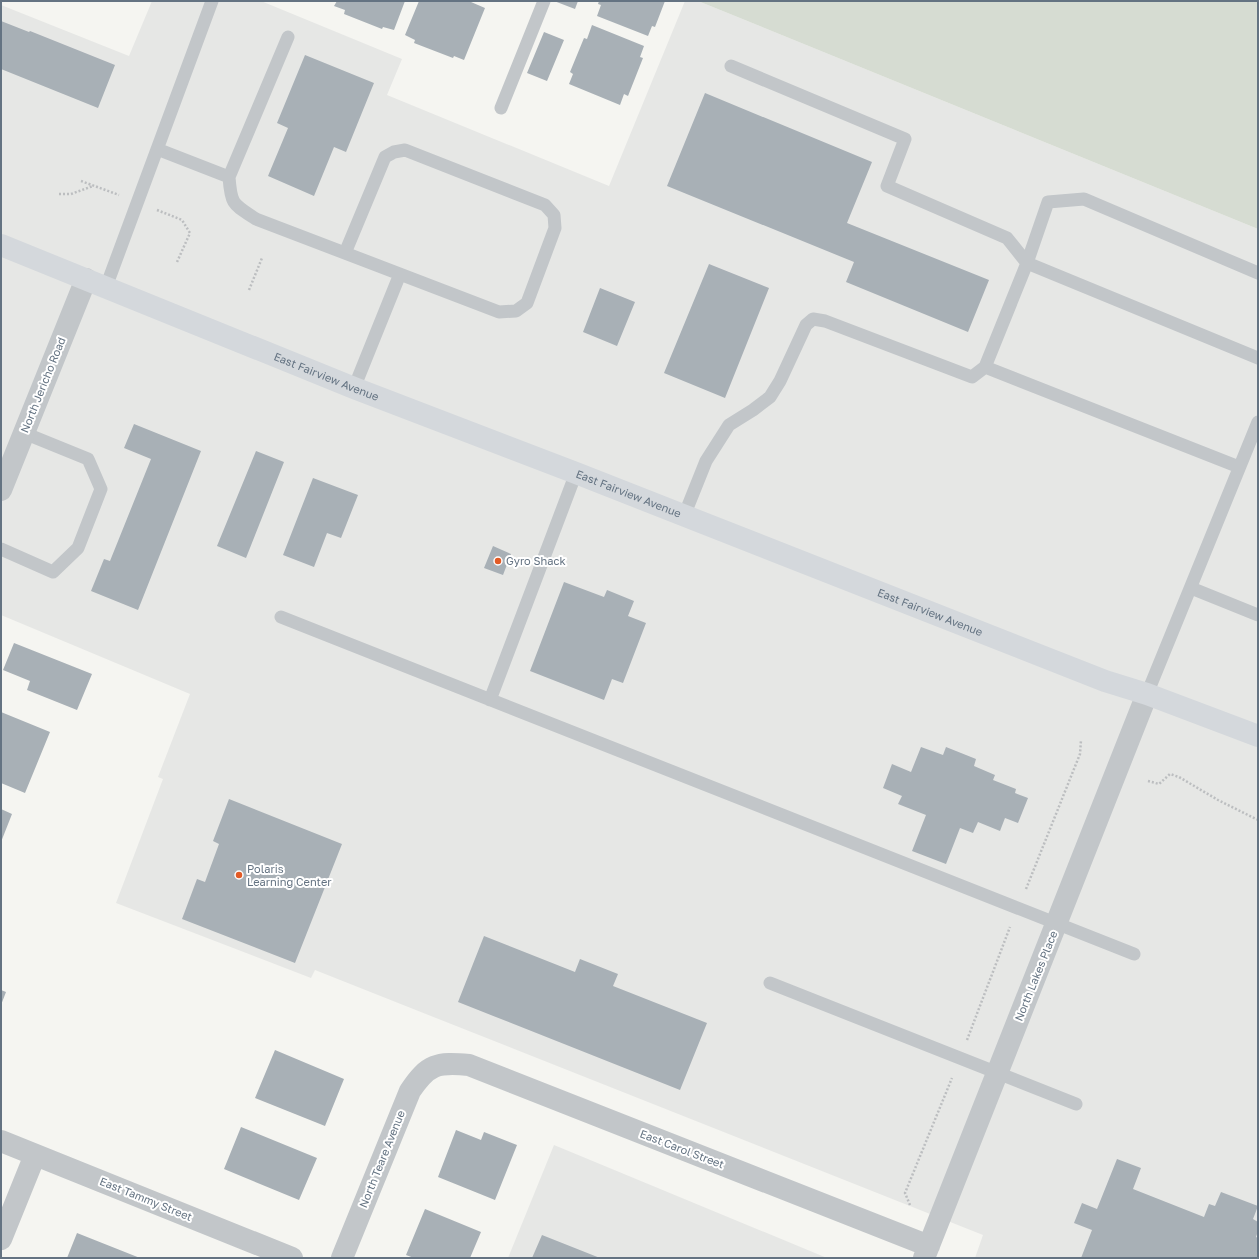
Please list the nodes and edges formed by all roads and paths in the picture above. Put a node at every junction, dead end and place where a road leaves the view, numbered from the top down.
1 (212, 1) edge
2 (544, 1) edge
3 (288, 37) dead end
4 (731, 66) dead end
5 (501, 108) dead end
6 (157, 149) junction
7 (229, 177) junction
8 (81, 181) dead end
9 (92, 186) junction
10 (59, 194) dead end
11 (124, 197) dead end
12 (156, 210) dead end
13 (1, 245) edge
14 (345, 253) junction
15 (262, 258) dead end
16 (177, 262) dead end
17 (1027, 263) junction
18 (1258, 273) edge
19 (400, 274) junction
20 (96, 283) junction
21 (249, 290) dead end
22 (1258, 358) edge
23 (985, 367) junction
24 (354, 388) junction
25 (1258, 422) edge
26 (24, 433) junction
27 (1239, 467) junction
28 (576, 473) junction
29 (1, 490) edge
30 (684, 516) junction
31 (1, 549) edge
32 (1191, 588) junction
33 (1258, 615) edge
34 (281, 617) dead end
35 (1148, 694) junction
36 (490, 700) junction
37 (1258, 736) edge
38 (1081, 740) dead end
39 (1148, 781) dead end
40 (1258, 820) edge
41 (1024, 891) dead end
42 (1057, 923) junction
43 (1010, 927) dead end
44 (1134, 954) dead end
45 (770, 983) dead end
46 (967, 1040) dead end
47 (432, 1066) joint
48 (998, 1072) junction
49 (952, 1078) dead end
50 (1076, 1104) dead end
51 (1, 1141) edge
52 (35, 1155) junction
53 (910, 1205) dead end
54 (1, 1239) edge
55 (926, 1252) edge
56 (292, 1258) edge
57 (342, 1258) edge

1 - 6 lane
2 - 5 lane
3 - 7 lane
4 - 17 lane
6 - 7 lane
6 - 20 lane
7 - 14 lane
8 - 9 path
9 - 10 path
9 - 11 path
12 - 16 path
13 - 20 main road, East Fairview Avenue
14 - 19 lane
14 - 19 lane
15 - 21 path
17 - 18 lane
17 - 22 lane
17 - 23 lane
19 - 24 lane
20 - 24 main road, East Fairview Avenue
20 - 26 street, North Jericho Road
23 - 27 lane
23 - 30 lane
24 - 28 main road, East Fairview Avenue
25 - 27 lane
26 - 29 street, North Jericho Road
26 - 31 lane
27 - 32 lane
28 - 30 main road, East Fairview Avenue
28 - 36 lane
30 - 35 main road, East Fairview Avenue
32 - 33 lane
32 - 35 lane
34 - 36 lane
35 - 37 main road, East Fairview Avenue
35 - 42 street, North Lakes Place
36 - 42 lane
38 - 41 path
39 - 40 path
42 - 44 lane
42 - 48 street, North Lakes Place
43 - 46 path
45 - 48 lane
47 - 55 street, East Carol Street
47 - 57 street, North Teare Avenue
48 - 50 lane
48 - 55 street, North Lakes Place
49 - 53 path
51 - 52 street, East Tammy Street
52 - 54 street
52 - 56 street, East Tammy Street

